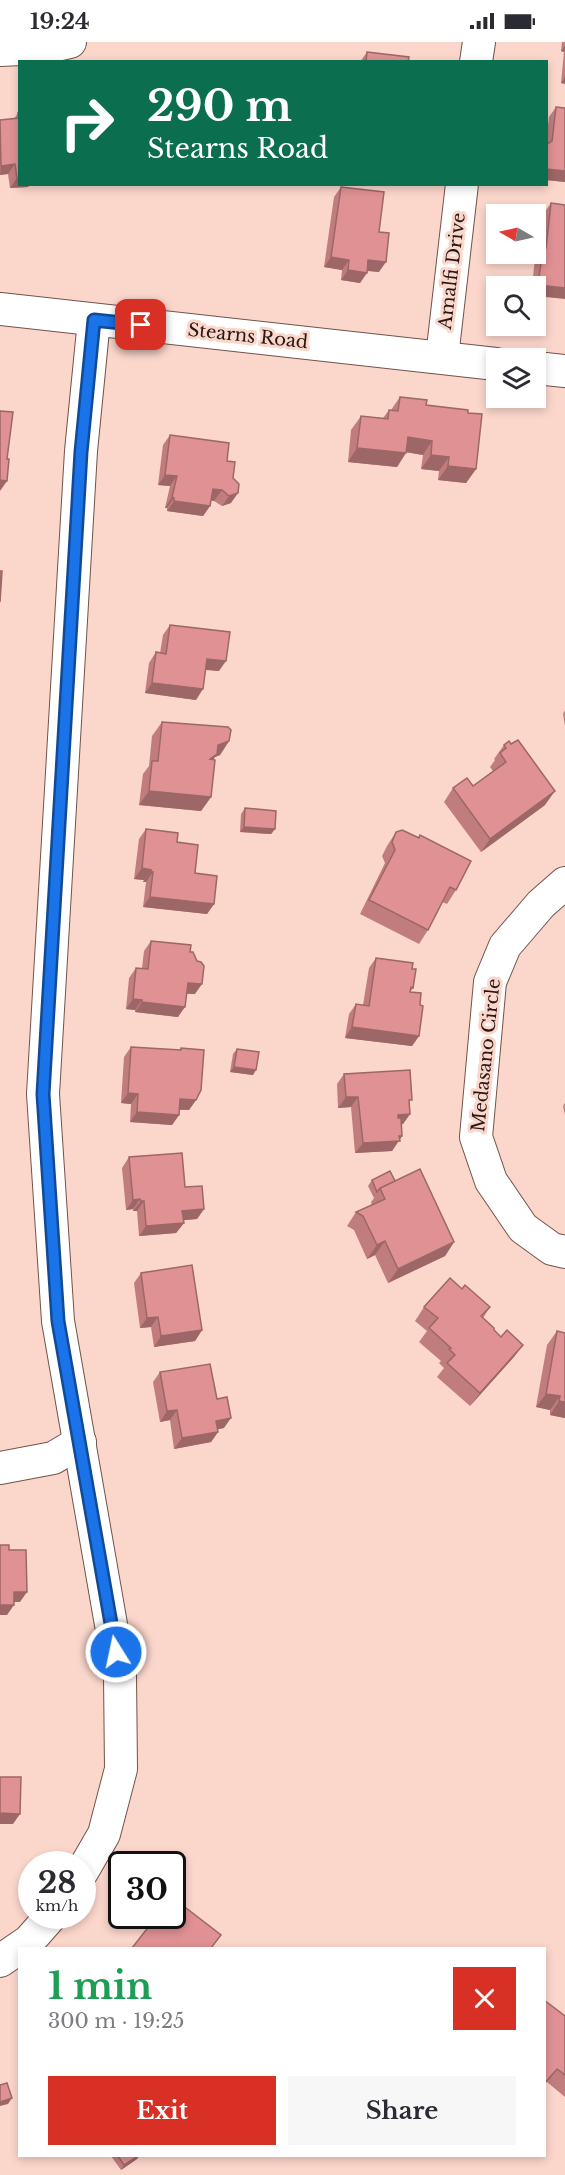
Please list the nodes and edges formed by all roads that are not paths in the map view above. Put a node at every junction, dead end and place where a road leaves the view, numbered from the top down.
1 (70, 42) edge
2 (479, 42) edge
3 (0, 50) edge
4 (476, 60) edge
5 (462, 186) edge
6 (0, 309) edge
7 (94, 320) junction
8 (442, 357) junction
9 (486, 363) edge
10 (546, 369) edge
11 (565, 371) edge
12 (565, 883) edge
13 (565, 1252) edge
14 (80, 1442) junction
15 (0, 1468) edge
16 (94, 1851) edge
17 (40, 1929) edge
18 (20, 1947) edge
19 (18, 1949) edge
20 (0, 1961) edge

1 - 3 street
2 - 4 street
5 - 8 street, Amalfi Drive
6 - 7 street, Stearns Road
7 - 8 street, Stearns Road
7 - 14 street
8 - 9 street, Stearns Road
10 - 11 street
12 - 13 street, Medasano Circle
14 - 15 street
14 - 16 street
17 - 18 street
19 - 20 street

